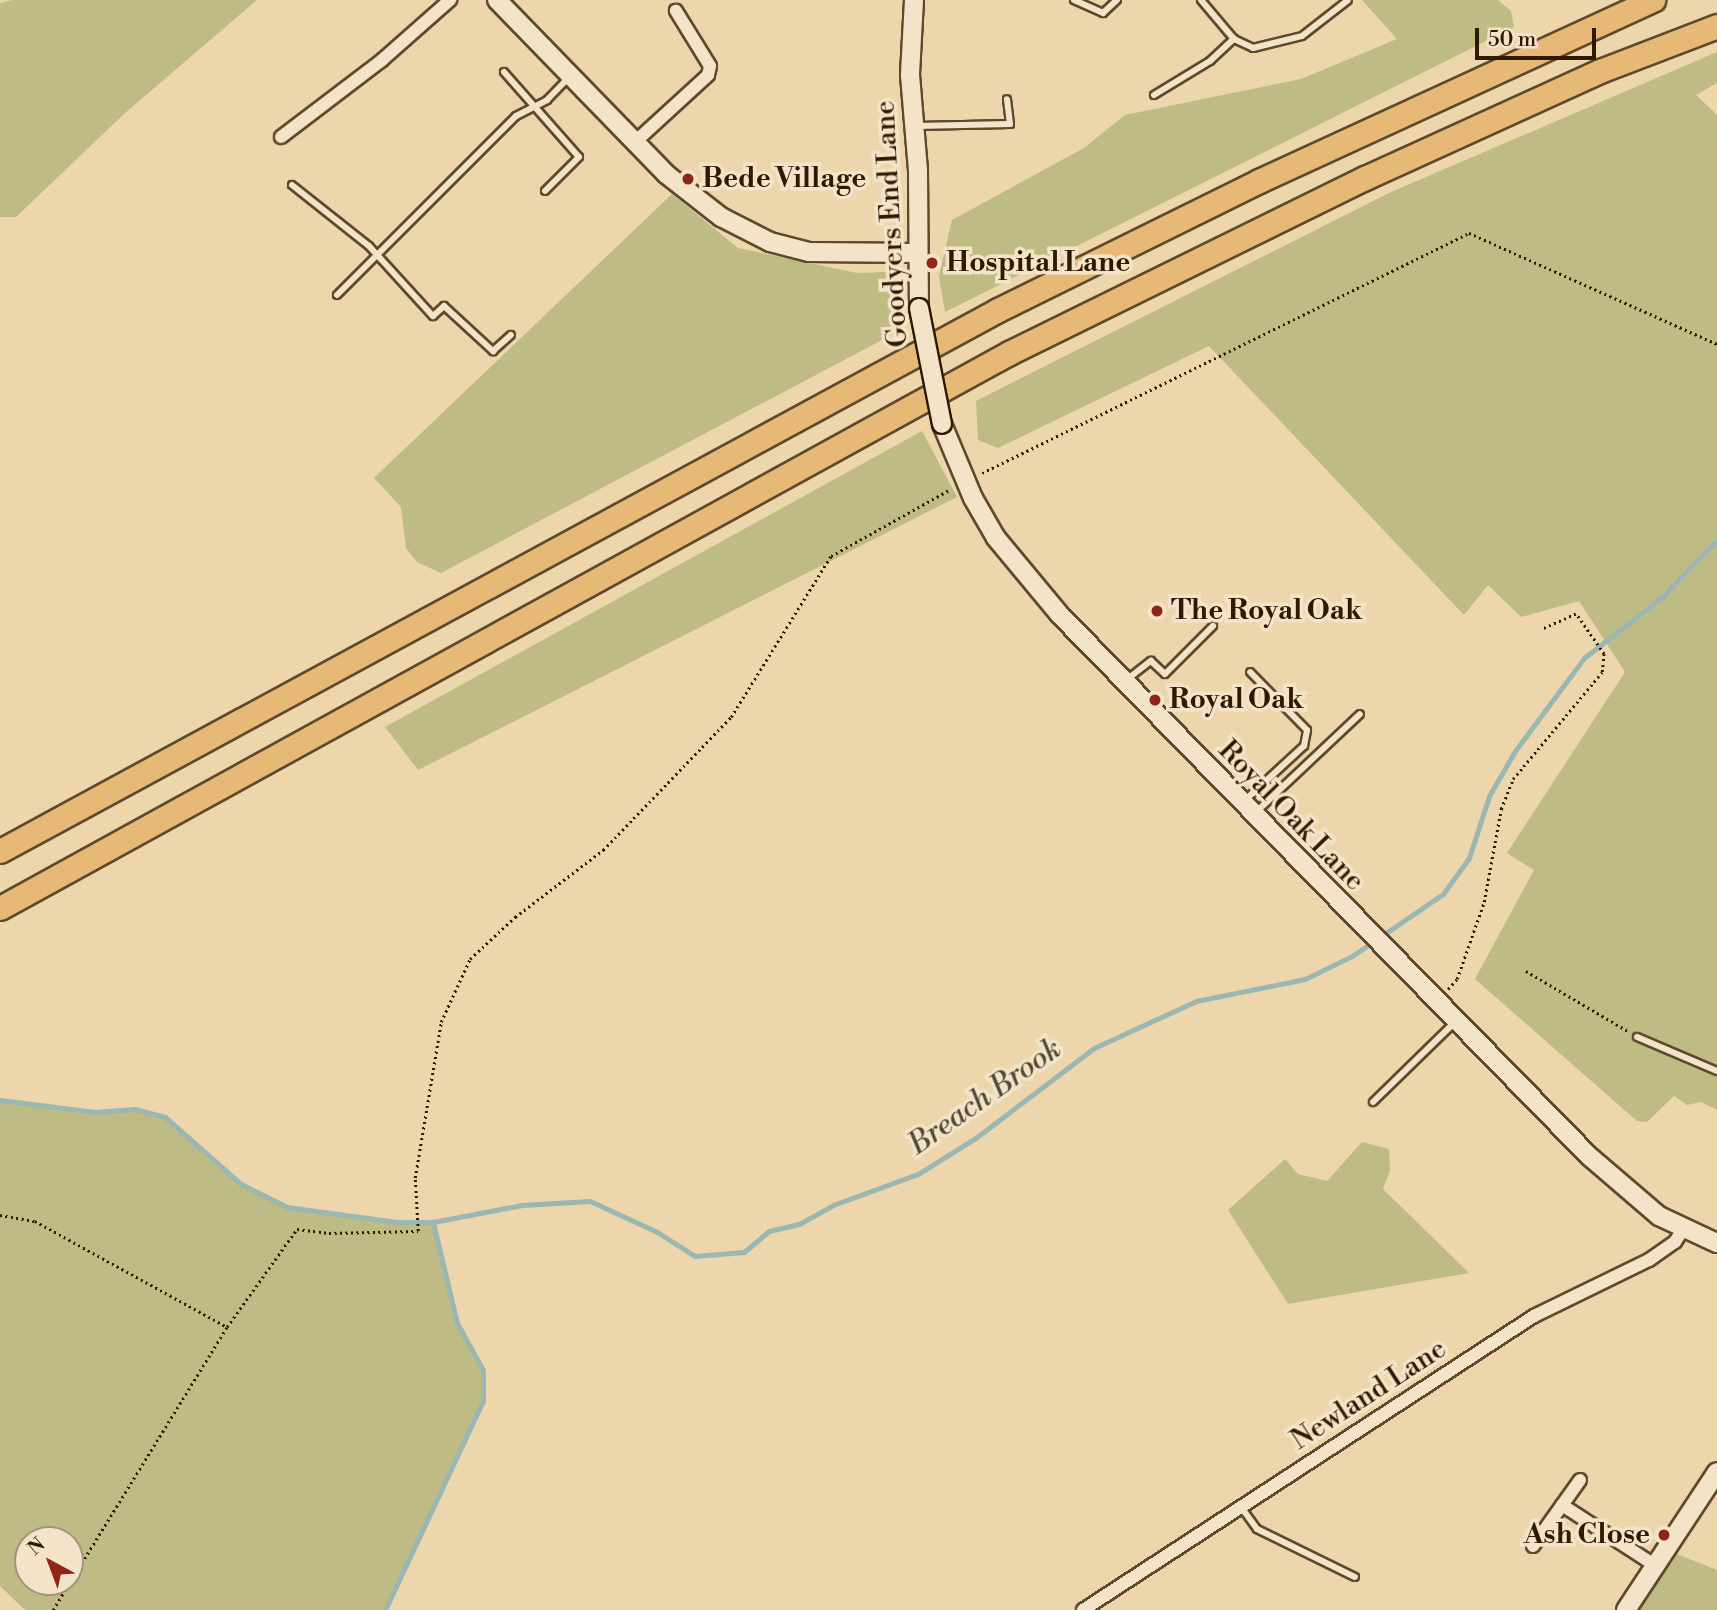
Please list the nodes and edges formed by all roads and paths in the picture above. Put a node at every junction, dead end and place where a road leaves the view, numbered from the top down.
1 (450, 0) edge
2 (497, 0) edge
3 (914, 0) edge
4 (1074, 0) edge
5 (1117, 0) edge
6 (1201, 0) edge
7 (1348, 0) edge
8 (1653, 0) edge
9 (676, 11) dead end
10 (1717, 26) edge
11 (1234, 38) junction
12 (504, 72) dead end
13 (570, 75) junction
14 (1154, 95) dead end
15 (1007, 99) dead end
16 (535, 106) junction
17 (914, 126) junction
18 (281, 137) dead end
19 (635, 142) junction
20 (292, 185) dead end
21 (544, 191) dead end
22 (918, 253) junction
23 (376, 256) junction
24 (337, 295) dead end
25 (511, 335) dead end
26 (1717, 344) edge
27 (965, 481) junction
28 (1213, 626) dead end
29 (1542, 629) dead end
30 (1250, 672) dead end
31 (1124, 682) junction
32 (1360, 714) dead end
33 (1248, 809) junction
34 (0, 851) edge
35 (0, 908) edge
36 (1526, 971) dead end
37 (1436, 1001) junction
38 (1456, 1021) junction
39 (1637, 1037) joint
40 (1717, 1071) edge
41 (1373, 1102) dead end
42 (0, 1215) edge
43 (1684, 1229) junction
44 (1717, 1243) edge
45 (227, 1327) junction
46 (1717, 1472) edge
47 (1580, 1480) dead end
48 (1562, 1505) junction
49 (1241, 1507) junction
50 (1533, 1546) dead end
51 (84, 1559) edge
52 (1656, 1566) junction
53 (1355, 1577) dead end
54 (1083, 1610) edge
55 (1626, 1610) edge

1 - 18 street
2 - 13 street
3 - 17 street, Goodyers End Lane
4 - 5 lane
6 - 11 lane
7 - 11 lane
8 - 34 highway
9 - 19 street
10 - 35 highway
11 - 14 lane
12 - 16 lane
13 - 16 lane
13 - 19 street
15 - 17 lane
16 - 21 lane
16 - 23 lane
17 - 22 street, Goodyers End Lane
19 - 22 street
20 - 23 lane
22 - 27 street, Goodyers End Lane, bridge
23 - 24 lane
23 - 25 lane
26 - 27 path
27 - 31 street, Royal Oak Lane
27 - 45 path
28 - 31 lane
29 - 37 path
30 - 33 lane
31 - 33 street, Royal Oak Lane
32 - 33 lane
33 - 37 street, Royal Oak Lane
36 - 39 path
37 - 38 street
38 - 41 lane
38 - 43 street
39 - 40 lane
42 - 45 path
43 - 44 street
43 - 49 street, Newland Lane
45 - 51 path
46 - 52 street
47 - 48 street
48 - 50 street
48 - 52 street
49 - 53 lane
49 - 54 street, Newland Lane
52 - 55 street

